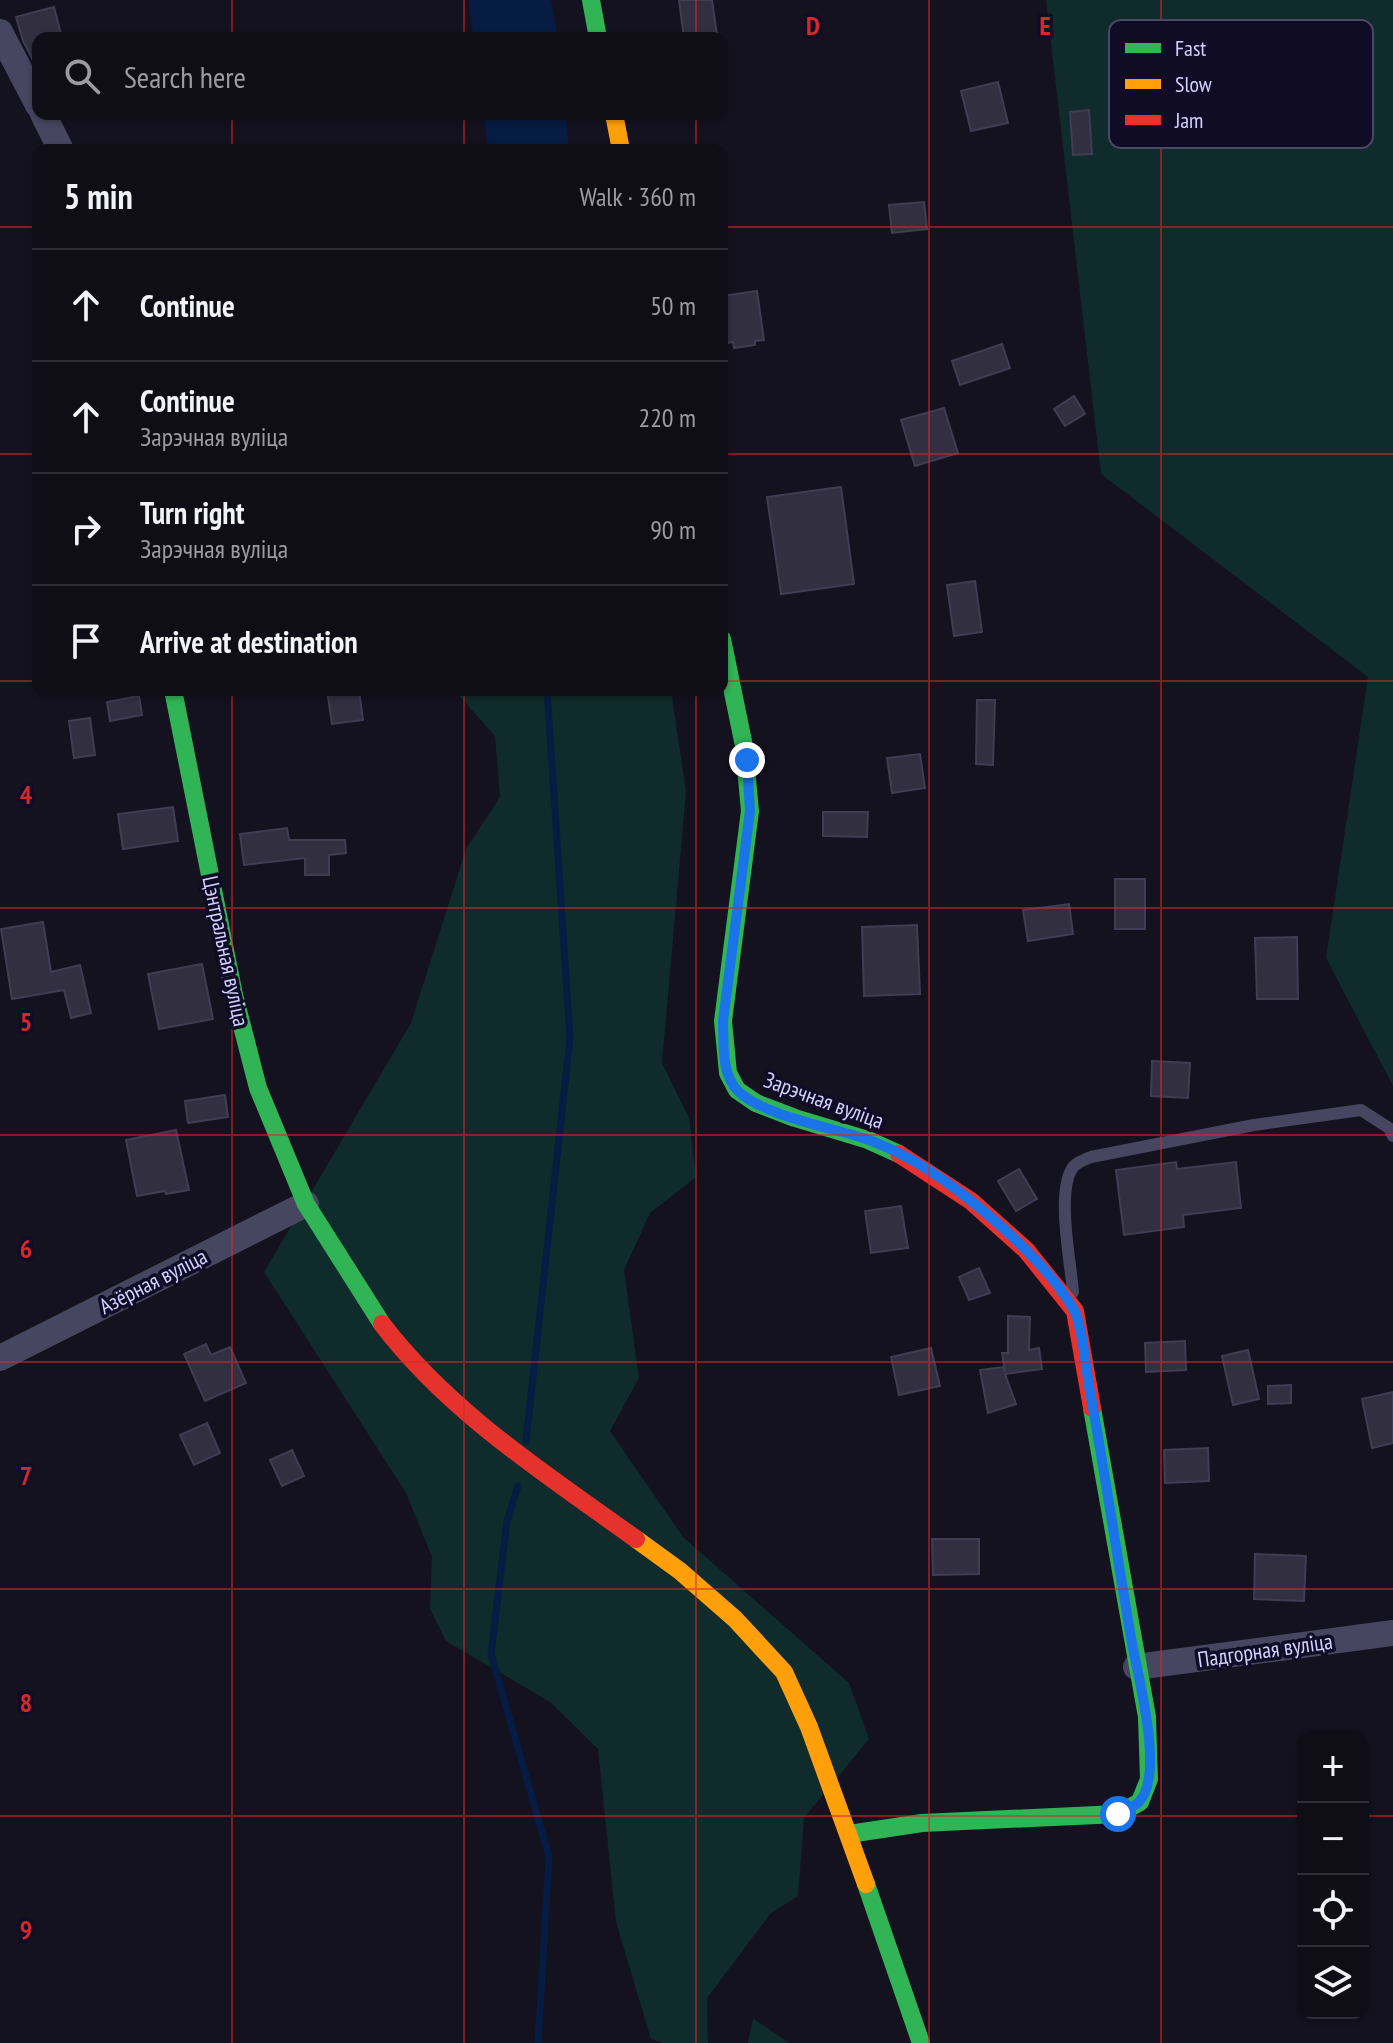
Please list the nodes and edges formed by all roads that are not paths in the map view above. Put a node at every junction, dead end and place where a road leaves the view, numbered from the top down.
1 (591, 0) edge
2 (0, 32) edge
3 (597, 32) edge
4 (32, 93) edge
5 (46, 120) edge
6 (615, 120) edge
7 (58, 144) edge
8 (620, 144) edge
9 (728, 668) edge
10 (174, 696) edge
11 (1393, 1136) edge
12 (306, 1204) junction
13 (1075, 1311) junction
14 (0, 1358) edge
15 (1393, 1633) edge
16 (1136, 1667) junction
17 (849, 1834) junction
18 (921, 2043) edge

1 - 3 street
2 - 4 street
5 - 7 street
6 - 8 street
9 - 13 street, Зарэчная вуліца
10 - 12 street, Цэнтральная вуліца
11 - 13 lane
12 - 14 street, Азёрная вуліца
12 - 17 street, Цэнтральная вуліца
13 - 16 street, Зарэчная вуліца
15 - 16 street, Падгорная вуліца
16 - 17 street, Зарэчная вуліца
17 - 18 street, Цэнтральная вуліца

